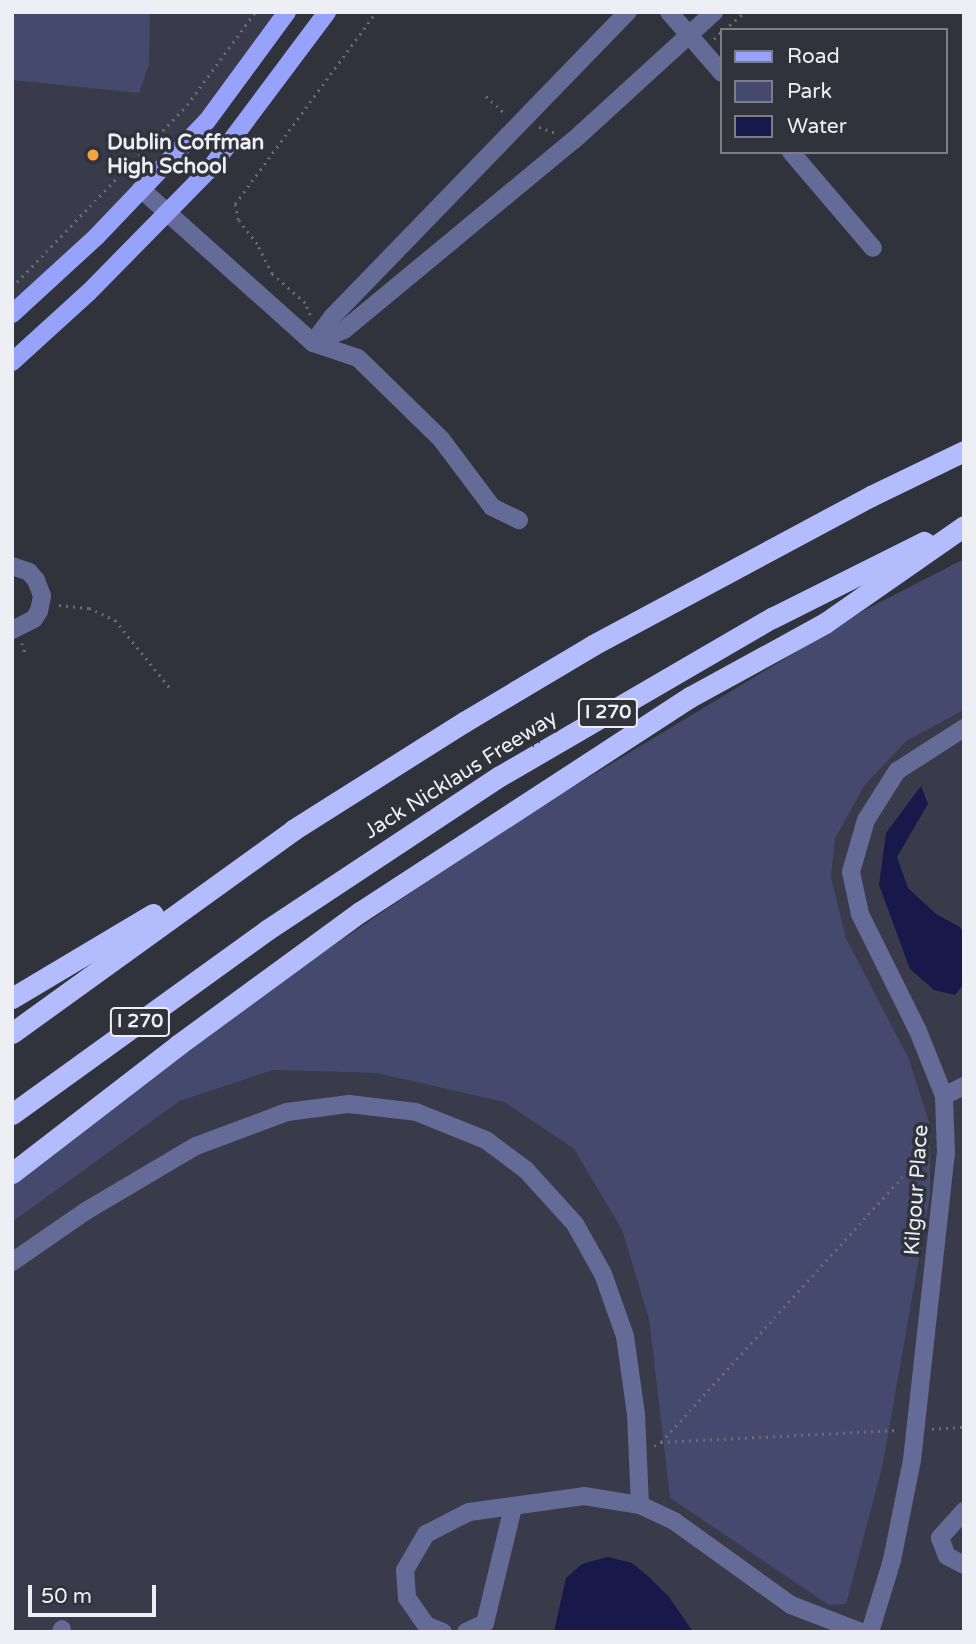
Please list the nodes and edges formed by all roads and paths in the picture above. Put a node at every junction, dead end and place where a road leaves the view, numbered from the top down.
1 (256, 12) edge
2 (287, 12) edge
3 (327, 12) edge
4 (376, 12) edge
5 (628, 12) edge
6 (669, 12) edge
7 (714, 12) edge
8 (745, 12) edge
9 (726, 28) edge
10 (688, 34) junction
11 (720, 71) edge
12 (793, 154) edge
13 (141, 189) junction
14 (168, 212) junction
15 (873, 248) dead end
16 (12, 287) edge
17 (12, 314) edge
18 (313, 343) junction
19 (12, 362) edge
20 (964, 451) edge
21 (519, 520) dead end
22 (964, 524) edge
23 (12, 566) edge
24 (51, 606) dead end
25 (16, 633) edge
26 (26, 656) dead end
27 (170, 688) dead end
28 (964, 728) edge
29 (293, 830) junction
30 (12, 998) edge
31 (12, 1033) edge
32 (964, 1086) edge
33 (944, 1096) junction
34 (12, 1114) edge
35 (946, 1154) junction
36 (12, 1173) edge
37 (12, 1262) edge
38 (964, 1427) edge
39 (916, 1429) junction
40 (661, 1442) junction
41 (638, 1452) junction
42 (640, 1505) junction
43 (513, 1507) junction
44 (964, 1511) edge
45 (964, 1565) edge
46 (443, 1632) edge
47 (466, 1632) edge
48 (861, 1632) edge
49 (870, 1632) edge

1 - 16 path
2 - 13 main road
3 - 14 main road
4 - 18 path
5 - 18 street
6 - 10 street
7 - 10 street
8 - 9 path
10 - 11 street
10 - 18 street
12 - 15 street
13 - 14 street
13 - 17 main road
14 - 18 street
14 - 19 main road
18 - 21 street
20 - 29 highway, Jack Nicklaus Freeway
22 - 34 highway, Jack Nicklaus Freeway / I 270
22 - 36 highway
23 - 25 street
24 - 27 path
25 - 26 path
28 - 33 street, Kilgour Place
29 - 30 highway
29 - 31 highway, Jack Nicklaus Freeway
32 - 33 street
33 - 35 street, Kilgour Place
35 - 39 street, Kilgour Place
35 - 40 path
37 - 41 street
38 - 39 path
39 - 40 path
39 - 49 street, Kilgour Place
40 - 41 path
41 - 42 street
42 - 43 street
42 - 48 street
43 - 46 street
43 - 47 street
44 - 45 street

